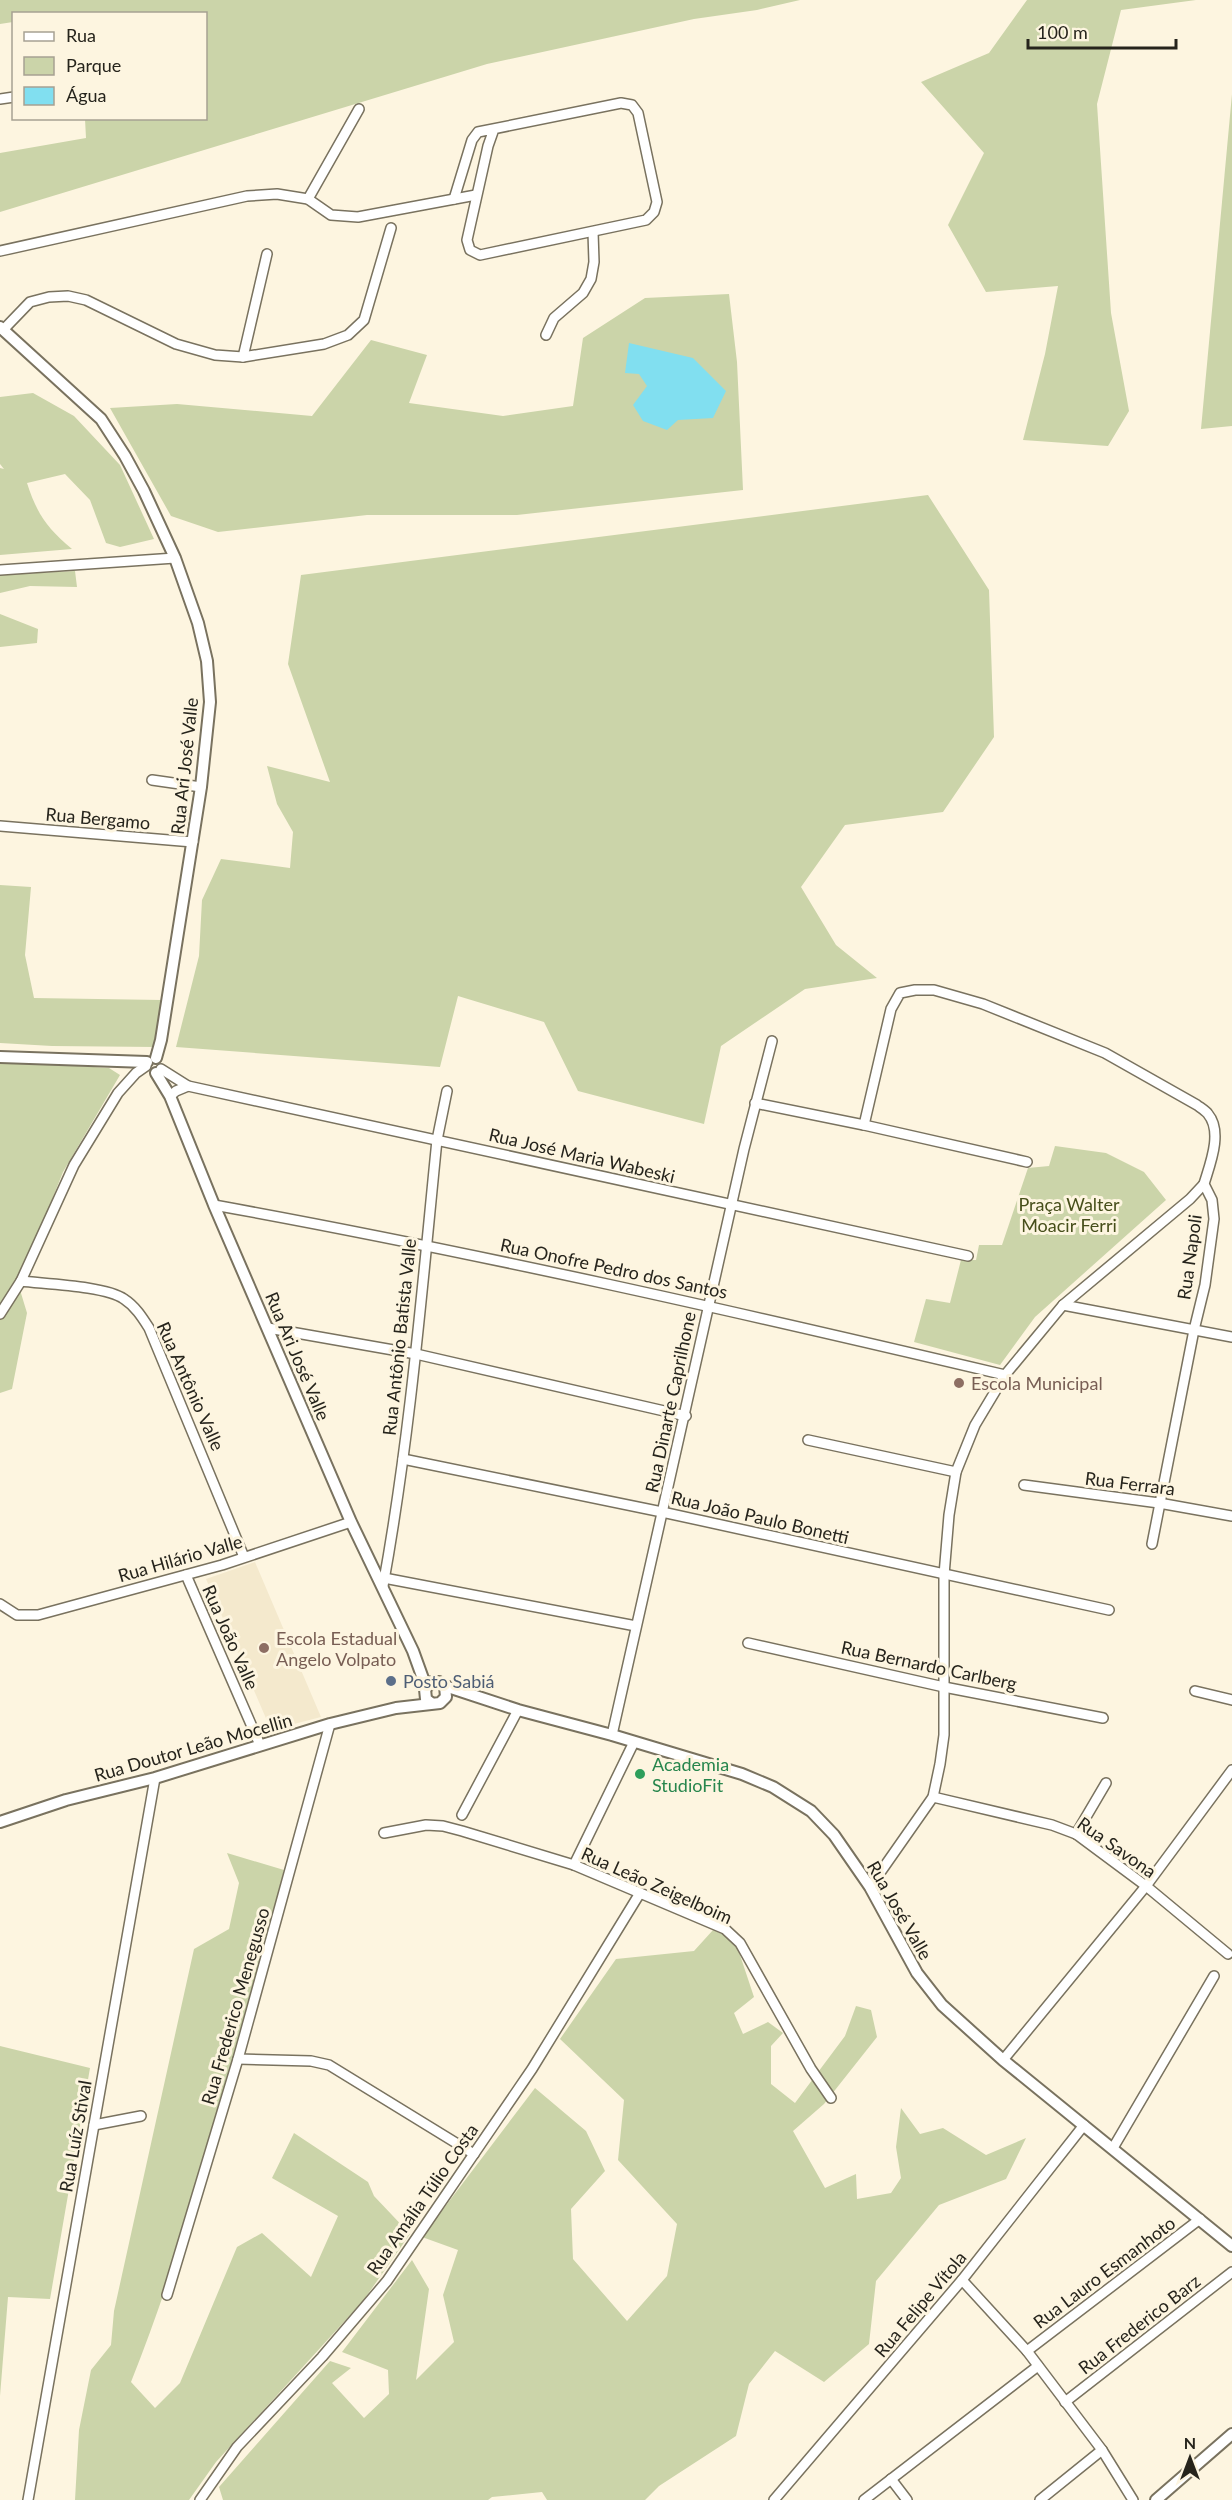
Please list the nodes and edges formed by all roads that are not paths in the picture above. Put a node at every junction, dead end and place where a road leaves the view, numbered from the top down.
1 (359, 109) dead end
2 (494, 129) junction
3 (476, 195) junction
4 (308, 199) junction
5 (454, 200) junction
6 (391, 228) dead end
7 (593, 232) junction
8 (0, 251) edge
9 (267, 254) dead end
10 (1, 328) edge
11 (546, 335) dead end
12 (243, 357) junction
13 (175, 558) junction
14 (0, 570) edge
15 (152, 780) dead end
16 (201, 787) junction
17 (0, 826) edge
18 (193, 842) junction
19 (772, 1041) dead end
20 (0, 1057) edge
21 (129, 1061) junction
22 (150, 1062) junction
23 (159, 1071) junction
24 (136, 1073) junction
25 (188, 1086) junction
26 (447, 1091) dead end
27 (170, 1096) junction
28 (755, 1103) junction
29 (864, 1125) junction
30 (437, 1140) junction
31 (1027, 1162) dead end
32 (1204, 1184) junction
33 (214, 1205) junction
34 (731, 1206) junction
35 (426, 1244) junction
36 (968, 1256) dead end
37 (21, 1281) junction
38 (708, 1304) junction
39 (1063, 1305) junction
40 (0, 1314) edge
41 (268, 1328) junction
42 (1194, 1330) junction
43 (1232, 1337) edge
44 (416, 1354) junction
45 (1005, 1375) junction
46 (686, 1416) junction
47 (808, 1440) dead end
48 (402, 1459) junction
49 (956, 1472) junction
50 (1024, 1485) dead end
51 (1159, 1503) junction
52 (662, 1512) junction
53 (1232, 1516) edge
54 (351, 1522) junction
55 (1152, 1544) dead end
56 (244, 1557) junction
57 (186, 1575) junction
58 (944, 1575) junction
59 (383, 1582) junction
60 (0, 1605) edge
61 (1109, 1610) dead end
62 (636, 1626) junction
63 (748, 1643) dead end
64 (944, 1687) junction
65 (1195, 1691) dead end
66 (435, 1692) junction
67 (1232, 1700) edge
68 (518, 1710) junction
69 (1103, 1718) dead end
70 (330, 1724) junction
71 (612, 1735) junction
72 (634, 1742) junction
73 (260, 1745) junction
74 (1232, 1770) edge
75 (155, 1778) junction
76 (1106, 1783) dead end
77 (933, 1797) junction
78 (462, 1815) dead end
79 (0, 1822) edge
80 (384, 1833) dead end
81 (1076, 1834) junction
82 (574, 1865) junction
83 (1146, 1886) junction
84 (870, 1887) junction
85 (640, 1893) junction
86 (1228, 1954) dead end
87 (1214, 1976) dead end
88 (238, 2059) junction
89 (1003, 2060) junction
90 (831, 2098) dead end
91 (141, 2116) dead end
92 (94, 2125) junction
93 (1084, 2125) junction
94 (1113, 2148) junction
95 (474, 2154) junction
96 (1200, 2219) junction
97 (1232, 2246) edge
98 (1232, 2272) edge
99 (962, 2280) junction
100 (167, 2295) dead end
101 (1027, 2351) junction
102 (1038, 2366) junction
103 (1065, 2402) junction
104 (1232, 2434) edge
105 (1102, 2450) junction
106 (891, 2479) junction
107 (28, 2500) edge
108 (200, 2500) edge
109 (774, 2500) edge
110 (864, 2500) edge
111 (907, 2500) edge
112 (1040, 2500) edge
113 (1133, 2500) edge
114 (1156, 2500) edge

1 - 4 street
2 - 3 street
2 - 5 street
2 - 7 street
3 - 5 street
3 - 7 street
4 - 5 street
4 - 8 street
6 - 12 street
7 - 11 street
9 - 12 street
10 - 12 street
10 - 13 street, Rua Ari José Valle
13 - 14 street
13 - 16 street, Rua Ari José Valle
15 - 16 street
16 - 18 street, Rua Ari José Valle
17 - 18 street, Rua Bergamo
18 - 22 street, Rua Ari José Valle
19 - 28 street, Rua Dinarte Caprilhone
20 - 21 street
21 - 22 street
21 - 24 street
22 - 23 street, Rua Ari José Valle
22 - 24 street
23 - 25 street, Rua José Maria Wabeski
23 - 27 street, Rua Ari José Valle
24 - 37 street
25 - 27 street
25 - 30 street, Rua José Maria Wabeski
26 - 30 street, Rua Antônio Batista Valle
27 - 33 street, Rua Ari José Valle
28 - 29 street
28 - 34 street, Rua Dinarte Caprilhone
29 - 31 street
29 - 32 street
30 - 34 street, Rua José Maria Wabeski
30 - 35 street, Rua Antônio Batista Valle
32 - 39 street
32 - 42 street, Rua Napoli
33 - 35 street, Rua Onofre Pedro dos Santos
33 - 41 street, Rua Ari José Valle
34 - 36 street, Rua José Maria Wabeski
34 - 38 street, Rua Dinarte Caprilhone
35 - 38 street, Rua Onofre Pedro dos Santos
35 - 44 street, Rua Antônio Batista Valle
37 - 40 street
37 - 56 street, Rua Antônio Valle
38 - 45 street, Rua Onofre Pedro dos Santos
38 - 46 street, Rua Dinarte Caprilhone
39 - 42 street
39 - 45 street
41 - 44 street
41 - 54 street, Rua Ari José Valle
42 - 43 street
42 - 51 street, Rua Napoli
44 - 46 street
44 - 48 street, Rua Antônio Batista Valle
45 - 49 street
46 - 52 street, Rua Dinarte Caprilhone
47 - 49 street
48 - 52 street, Rua João Paulo Bonetti
48 - 59 street, Rua Antônio Batista Valle
49 - 58 street
50 - 51 street, Rua Ferrara
51 - 53 street, Rua Ferrara
51 - 55 street, Rua Napoli
52 - 58 street, Rua João Paulo Bonetti
52 - 62 street, Rua Dinarte Caprilhone
54 - 56 street, Rua Hilário Valle
54 - 59 street, Rua Ari José Valle
56 - 57 street, Rua Hilário Valle
57 - 60 street, Rua Hilário Valle
57 - 73 street, Rua João Valle
58 - 61 street, Rua João Paulo Bonetti
58 - 64 street
59 - 62 street
59 - 66 street, Rua Ari José Valle
62 - 71 street, Rua Dinarte Caprilhone
63 - 64 street, Rua Bernardo Carlberg
64 - 69 street, Rua Bernardo Carlberg
64 - 77 street
65 - 67 street
66 - 68 street, Rua José Valle
66 - 70 street, Rua Doutor Leão Mocellin
68 - 71 street, Rua José Valle
68 - 78 street
70 - 73 street, Rua Doutor Leão Mocellin
70 - 88 street, Rua Frederico Menegusso
71 - 72 street, Rua José Valle
72 - 82 street
72 - 84 street, Rua José Valle
73 - 75 street, Rua Doutor Leão Mocellin
74 - 83 street
75 - 79 street, Rua Doutor Leão Mocellin
75 - 92 street, Rua Luíz Stival
76 - 81 street
77 - 81 street, Rua Savona
77 - 84 street
80 - 82 street, Rua Leão Zeigelboim
81 - 83 street, Rua Savona
82 - 85 street, Rua Leão Zeigelboim
83 - 86 street, Rua Savona
83 - 89 street
84 - 89 street, Rua José Valle
85 - 90 street, Rua Leão Zeigelboim
85 - 95 street, Rua Amália Túlio Costa
87 - 94 street
88 - 95 street
88 - 100 street, Rua Frederico Menegusso
89 - 93 street, Rua José Valle
91 - 92 street
92 - 107 street, Rua Luíz Stival
93 - 94 street, Rua José Valle
93 - 99 street, Rua Felipe Vítola
94 - 96 street, Rua José Valle
95 - 108 street, Rua Amália Túlio Costa
96 - 97 street, Rua José Valle
96 - 101 street, Rua Lauro Esmanhoto
98 - 103 street, Rua Frederico Barz
99 - 101 street
99 - 109 street, Rua Felipe Vítola
101 - 102 street
102 - 103 street
102 - 106 street
103 - 105 street
104 - 114 street
105 - 112 street
105 - 113 street
106 - 110 street
106 - 111 street

